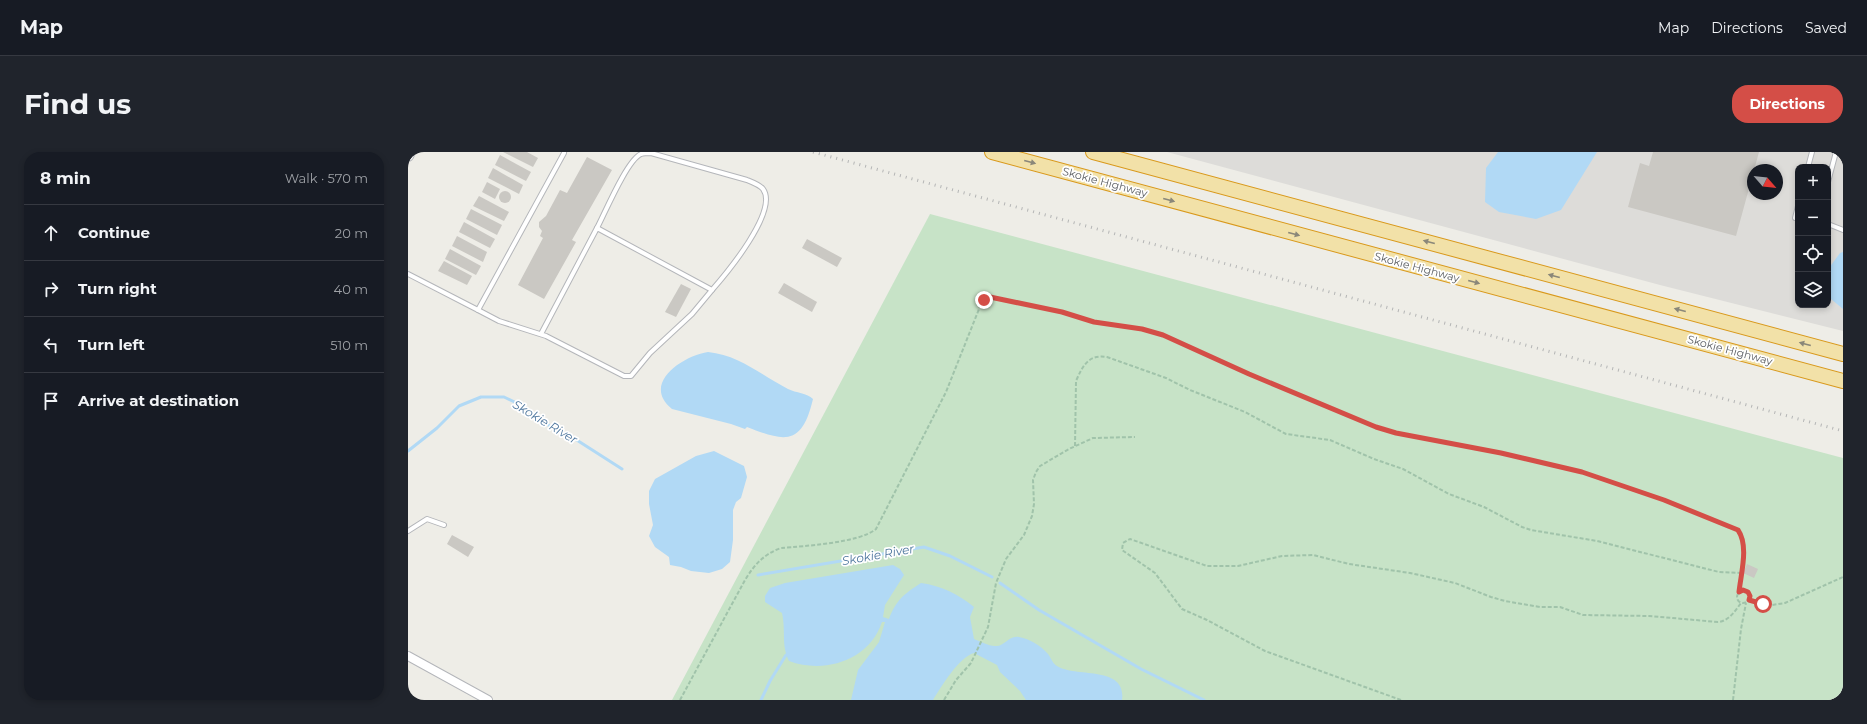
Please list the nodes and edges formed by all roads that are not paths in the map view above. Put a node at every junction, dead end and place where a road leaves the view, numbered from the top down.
1 (410, 152) edge
2 (992, 152) edge
3 (1093, 152) edge
4 (1812, 152) edge
5 (1836, 152) edge
6 (564, 153) edge
7 (408, 156) edge
8 (1809, 164) edge
9 (1831, 171) edge
10 (1831, 225) edge
11 (597, 228) junction
12 (1843, 230) edge
13 (408, 274) edge
14 (712, 290) junction
15 (478, 310) junction
16 (541, 334) junction
17 (1843, 354) edge
18 (1843, 381) edge
19 (444, 525) dead end
20 (408, 531) edge
21 (408, 656) edge
22 (476, 697) edge
23 (488, 700) edge

1 - 7 street
2 -> 18 highway, Skokie Highway
17 -> 3 highway
4 - 8 lane
5 - 9 lane
6 - 15 lane
10 - 12 lane
11 - 14 lane
11 - 14 lane
11 - 16 lane
13 - 15 lane
14 - 16 lane
15 - 16 lane
19 - 20 lane
21 - 22 street
22 - 23 street

